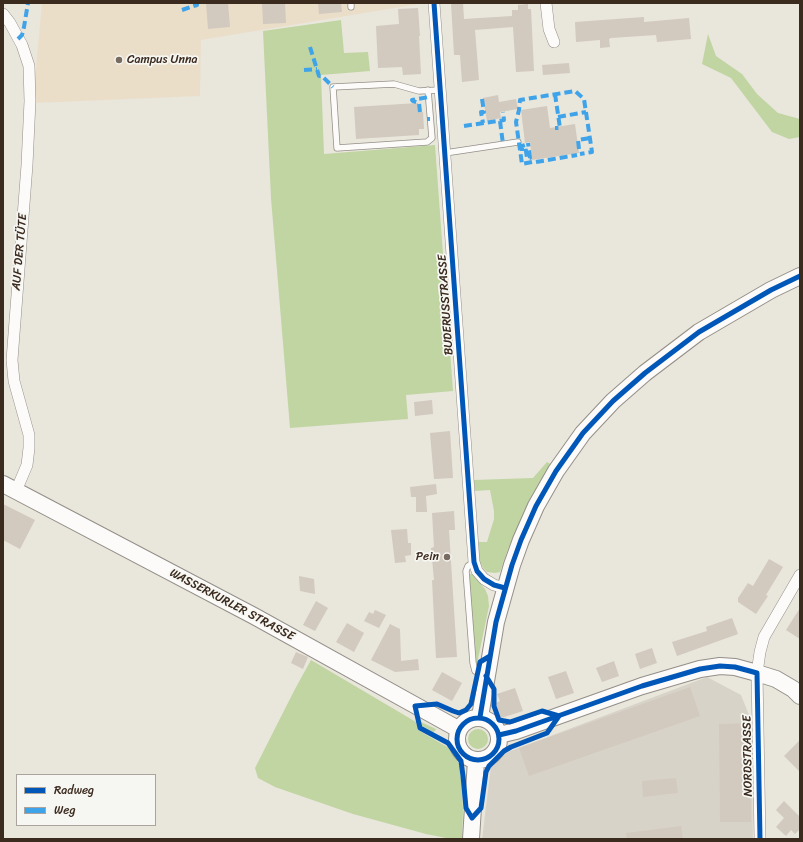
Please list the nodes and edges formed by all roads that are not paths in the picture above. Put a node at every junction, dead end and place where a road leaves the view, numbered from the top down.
1 (434, 3) edge
2 (546, 3) edge
3 (3, 14) edge
4 (554, 42) dead end
5 (428, 90) junction
6 (440, 90) junction
7 (518, 142) dead end
8 (445, 153) junction
9 (800, 276) edge
10 (10, 488) edge
11 (474, 562) junction
12 (800, 575) edge
13 (505, 588) junction
14 (757, 673) junction
15 (486, 676) junction
16 (800, 696) edge
17 (480, 717) junction
18 (458, 729) junction
19 (499, 736) junction
20 (476, 760) junction
21 (471, 839) edge
22 (760, 839) edge

1 - 6 street, BUDERUSSTRASSE
2 - 4 street
3 - 10 street, AUF DER TÜTE
5 - 5 lane
5 - 6 lane
6 - 8 street, BUDERUSSTRASSE
7 - 8 lane
8 - 11 street, BUDERUSSTRASSE
9 - 13 main road
10 - 18 main road, WASSERKURLER STRASSE
11 - 13 street, BUDERUSSTRASSE
11 - 15 lane
12 - 14 street, NORDSTRASSE
13 - 15 main road
14 - 16 main road
14 - 19 main road
14 - 22 street, NORDSTRASSE
15 - 17 main road
17 - 18 main road
17 - 19 main road
18 - 20 main road
19 - 20 main road
20 - 21 main road

